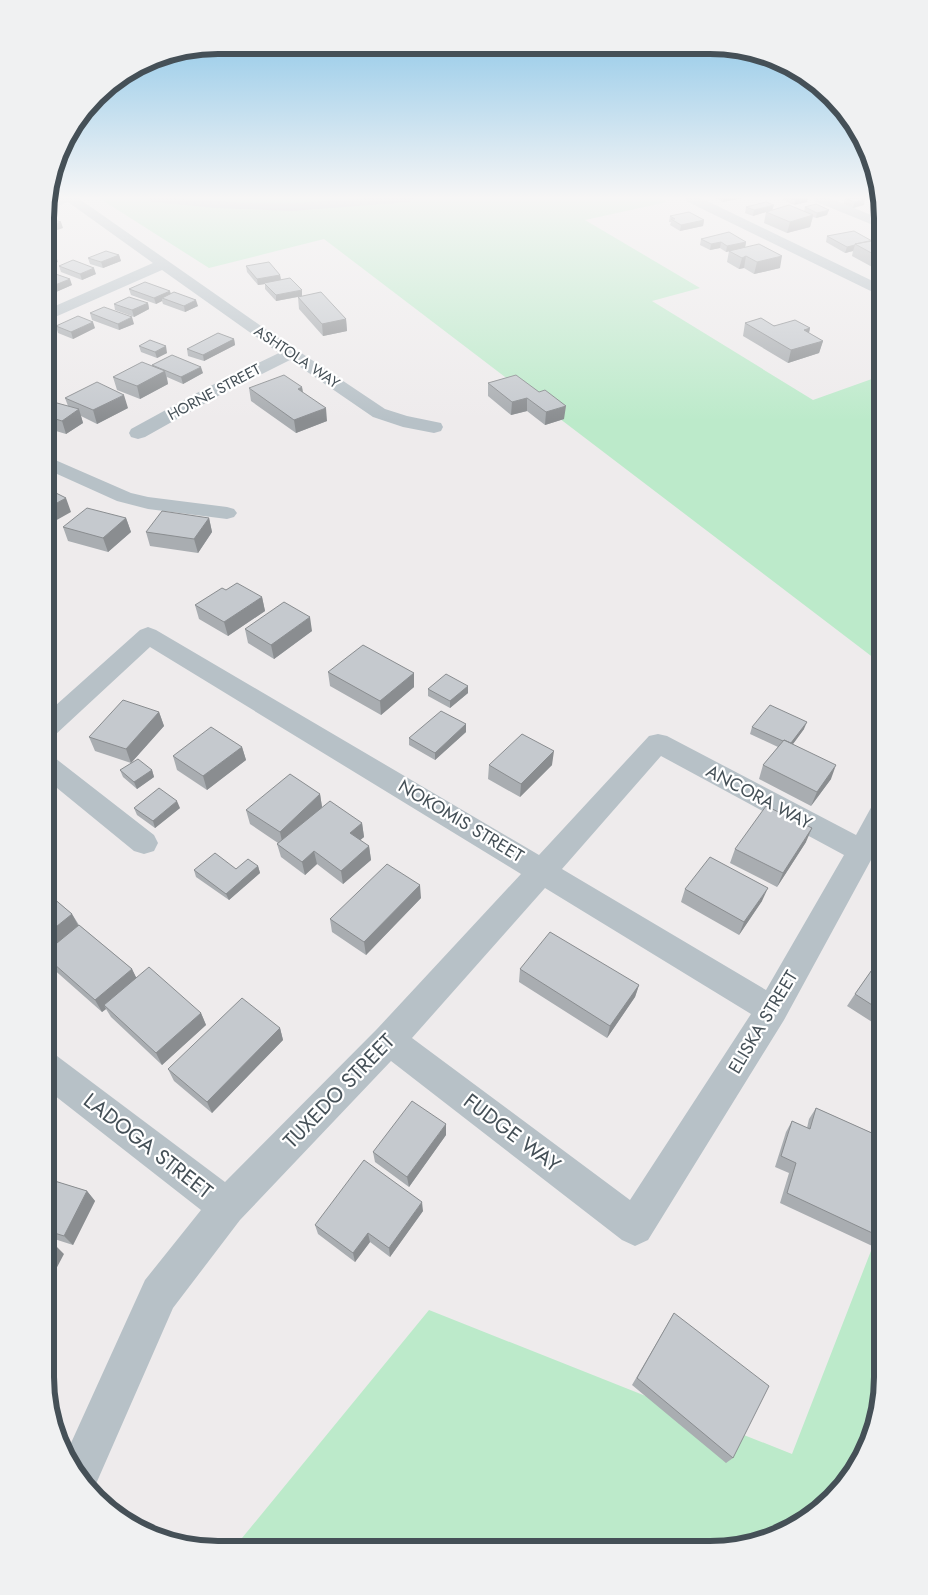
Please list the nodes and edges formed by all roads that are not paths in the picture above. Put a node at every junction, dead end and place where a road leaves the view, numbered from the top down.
1 (145, 272) edge
2 (176, 272) edge
3 (843, 272) edge
4 (874, 288) edge
5 (54, 312) edge
6 (290, 354) junction
7 (434, 427) dead end
8 (138, 433) dead end
9 (54, 466) edge
10 (227, 513) dead end
11 (54, 722) edge
12 (658, 744) joint
13 (54, 771) edge
14 (874, 828) edge
15 (144, 843) dead end
16 (861, 851) junction
17 (542, 870) junction
18 (772, 1010) junction
19 (389, 1040) junction
20 (54, 1075) edge
21 (227, 1207) junction
22 (635, 1226) joint
23 (82, 1468) edge

1 - 5 street
2 - 6 street, ASHTOLA WAY
3 - 4 street
6 - 7 street, ASHTOLA WAY
6 - 8 street, HORNE STREET
9 - 10 street
11 - 17 street, NOKOMIS STREET
12 - 16 street, ANCORA WAY
12 - 17 street, TUXEDO STREET
13 - 15 street
14 - 16 street, ELISKA STREET
16 - 18 street, ELISKA STREET
17 - 18 street, NOKOMIS STREET
17 - 19 street, TUXEDO STREET
18 - 22 street, ELISKA STREET
19 - 21 street, TUXEDO STREET
19 - 22 street, FUDGE WAY
20 - 21 street, LADOGA STREET
21 - 23 street, TUXEDO STREET

